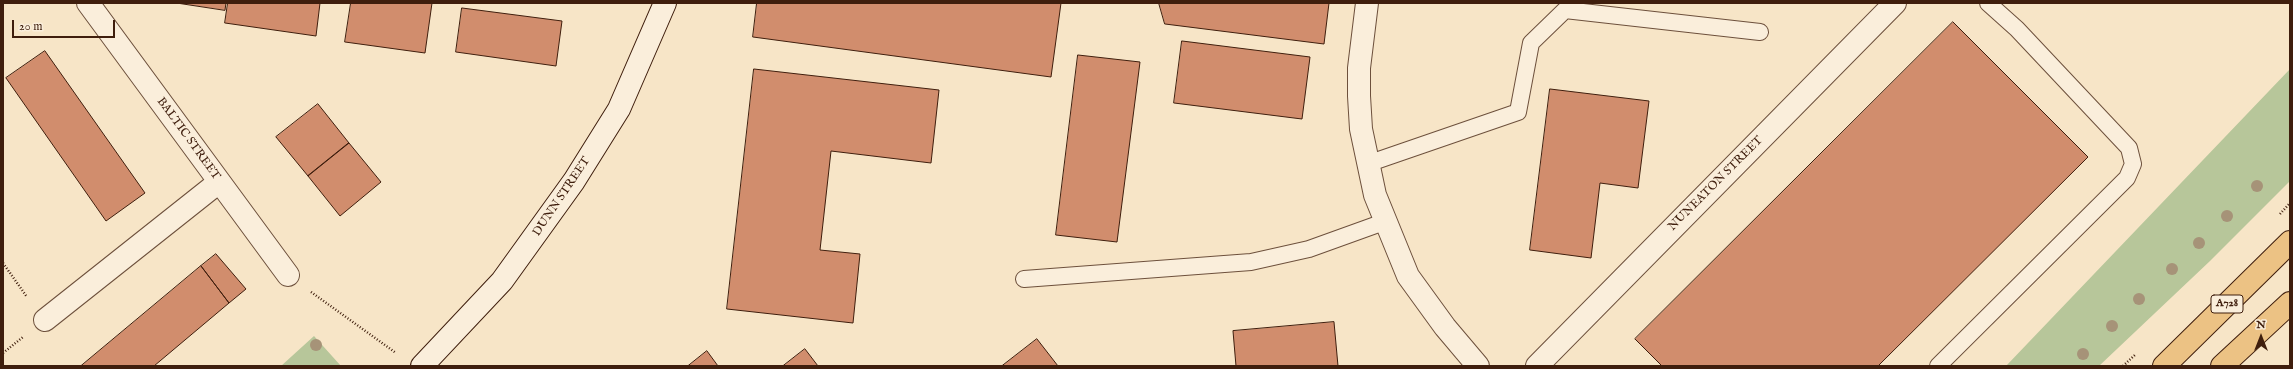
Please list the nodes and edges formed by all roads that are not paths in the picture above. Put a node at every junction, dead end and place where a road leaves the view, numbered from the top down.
1 (88, 3) edge
2 (665, 3) edge
3 (1367, 3) edge
4 (1894, 3) edge
5 (1988, 3) edge
6 (1760, 32) dead end
7 (1367, 164) junction
8 (219, 182) junction
9 (1384, 222) junction
10 (2290, 242) edge
11 (288, 275) road end
12 (1024, 280) dead end
13 (2290, 304) edge
14 (45, 320) dead end
15 (422, 366) edge
16 (1478, 366) edge
17 (1537, 366) edge
18 (1938, 366) edge
19 (2164, 366) edge
20 (2222, 366) edge

1 - 8 street, BALTIC STREET
2 - 15 street, DUNN STREET
3 - 7 street
4 - 17 street, NUNEATON STREET
5 - 18 lane
6 - 7 lane
7 - 9 street
8 - 11 street, BALTIC STREET
8 - 14 street
9 - 12 lane
9 - 16 street
10 - 19 main road, A728
13 - 20 main road

